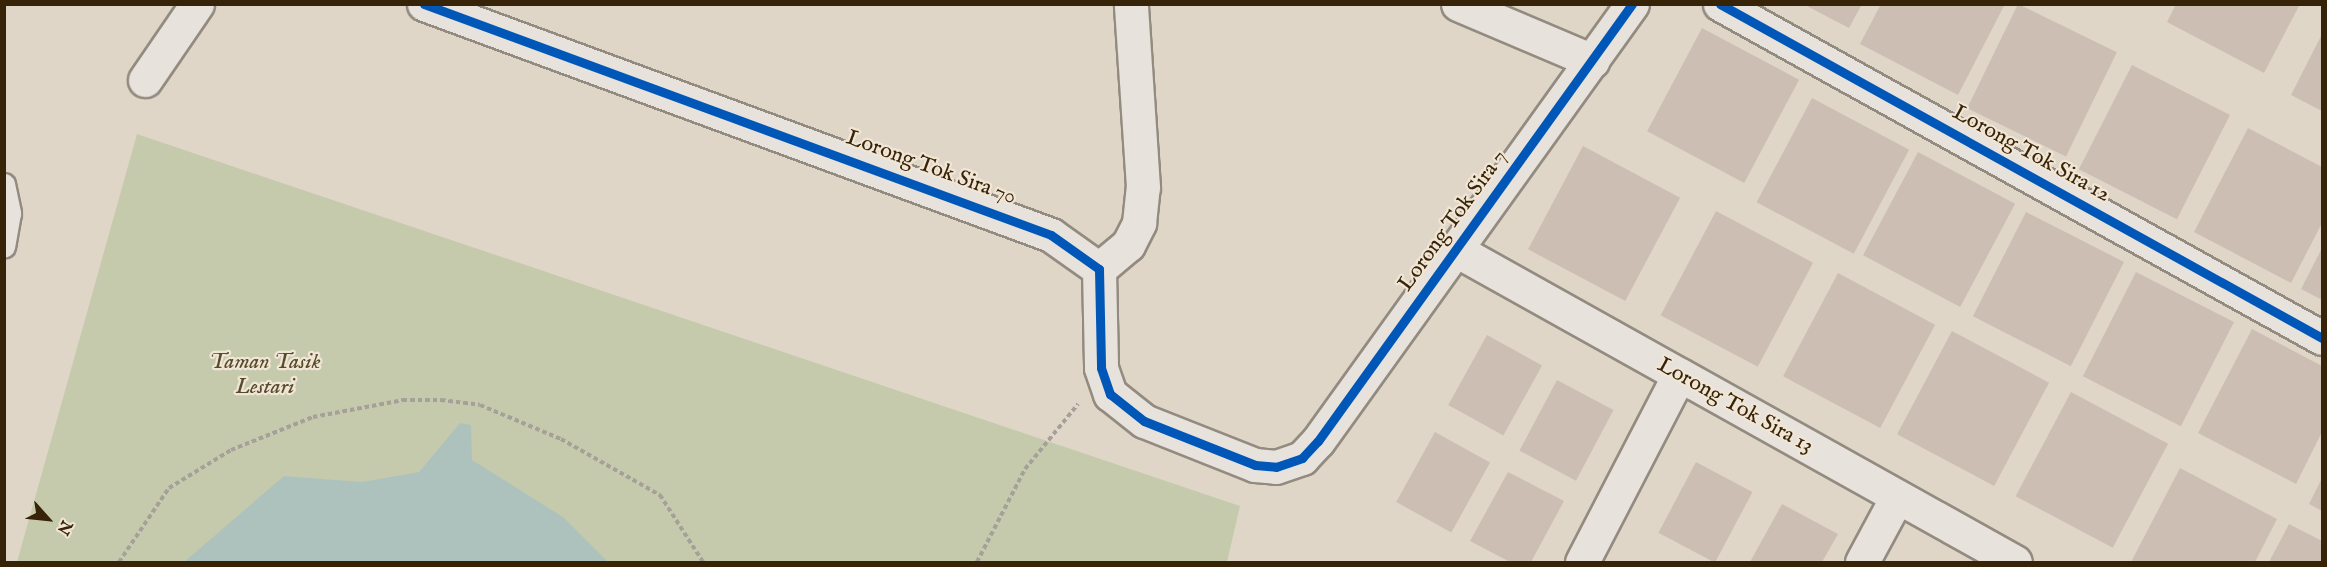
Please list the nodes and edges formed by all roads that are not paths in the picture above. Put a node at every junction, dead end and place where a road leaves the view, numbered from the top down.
1 (197, 4) edge
2 (424, 4) edge
3 (1131, 4) edge
4 (1458, 4) edge
5 (1632, 4) edge
6 (1720, 4) edge
7 (1592, 61) junction
8 (145, 80) dead end
9 (4, 184) edge
10 (4, 246) edge
11 (1456, 250) junction
12 (1099, 269) junction
13 (2322, 338) edge
14 (1679, 375) junction
15 (1897, 497) junction
16 (1582, 562) edge
17 (1862, 562) edge
18 (2015, 562) edge

1 - 8 street
2 - 12 street, Lorong Tok Sira 70
3 - 12 street
4 - 7 street
5 - 7 street, Lorong Tok Sira 7
6 - 13 street, Lorong Tok Sira 12
7 - 11 street, Lorong Tok Sira 7
9 - 10 lane
11 - 12 street, Lorong Tok Sira 7
11 - 14 street, Lorong Tok Sira 13
14 - 15 street, Lorong Tok Sira 13
14 - 16 street
15 - 17 street
15 - 18 street, Lorong Tok Sira 13

